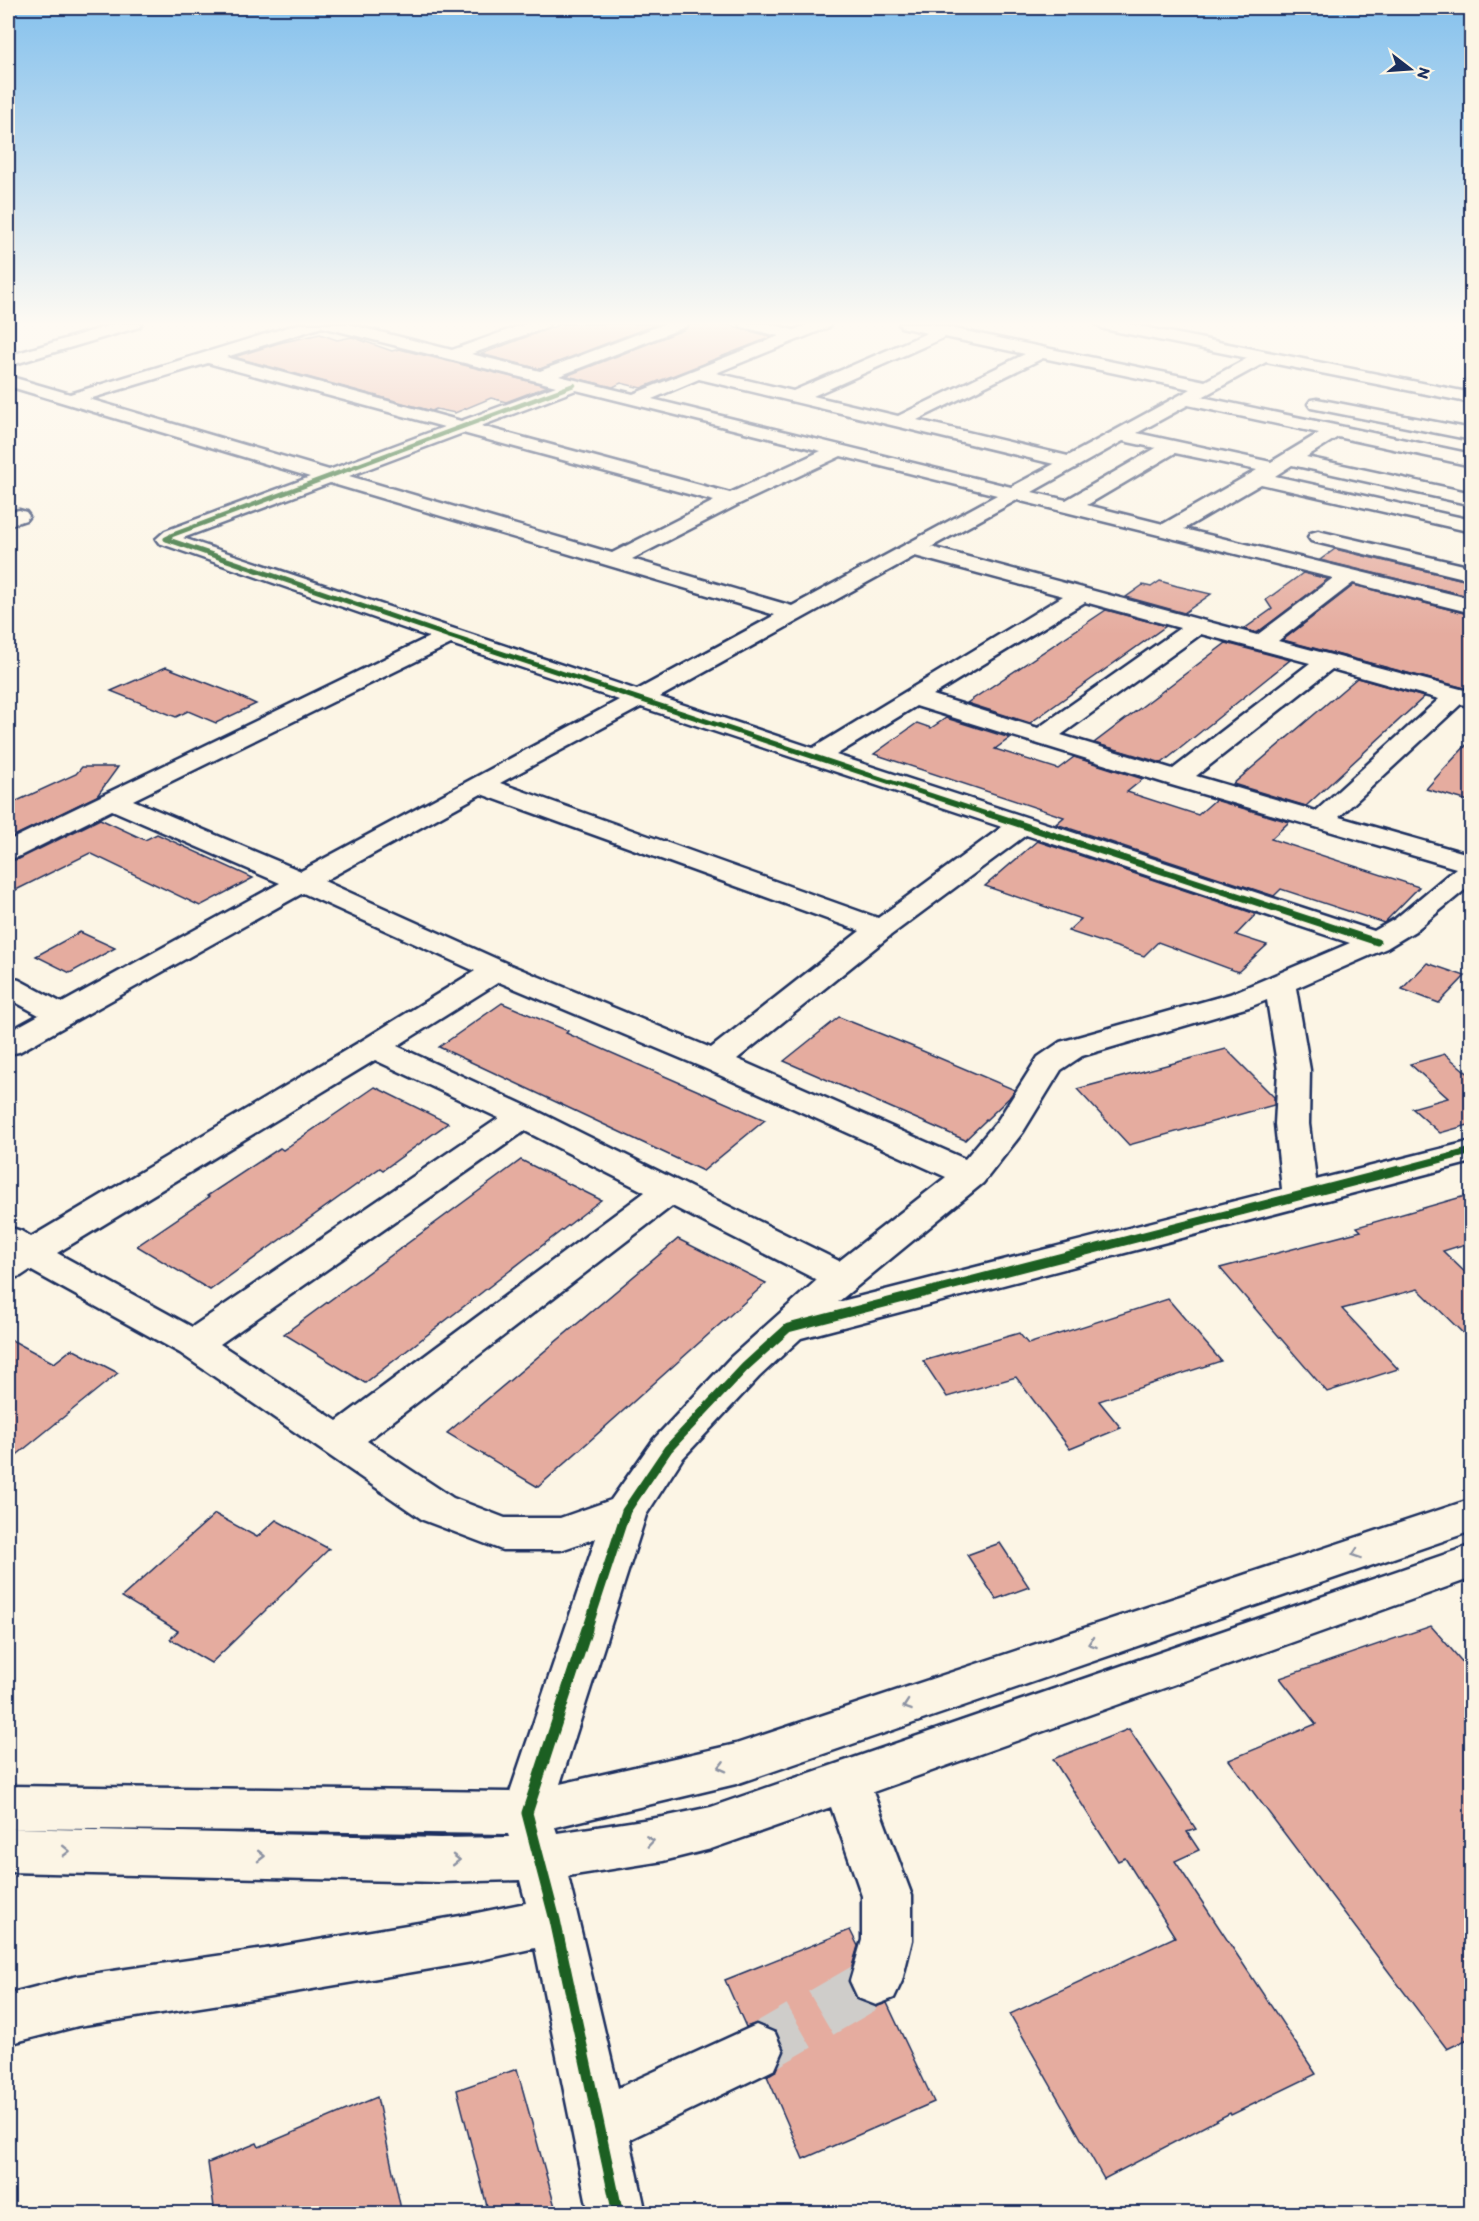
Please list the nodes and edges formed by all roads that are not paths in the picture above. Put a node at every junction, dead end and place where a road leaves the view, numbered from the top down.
1 (166, 428) edge
2 (457, 428) edge
3 (461, 428) edge
4 (747, 428) edge
5 (924, 428) edge
6 (1133, 428) edge
7 (1319, 428) edge
8 (1435, 428) edge
9 (1335, 431) junction
10 (1120, 435) junction
11 (1472, 435) edge
12 (1173, 446) junction
13 (839, 450) junction
14 (1472, 460) edge
15 (1071, 462) junction
16 (1273, 468) junction
17 (330, 477) junction
18 (1014, 493) junction
19 (1472, 499) edge
20 (732, 500) junction
21 (1365, 503) junction
22 (1069, 507) junction
23 (1472, 526) edge
24 (1165, 531) junction
25 (1318, 537) junction
26 (913, 549) junction
27 (614, 560) junction
28 (1286, 560) junction
29 (1472, 574) edge
30 (1349, 576) junction
31 (1081, 595) junction
32 (1472, 606) edge
33 (795, 614) junction
34 (1197, 626) junction
35 (449, 636) junction
36 (1262, 643) junction
37 (1329, 660) junction
38 (914, 697) junction
39 (1464, 698) edge
40 (639, 699) junction
41 (1040, 738) junction
42 (815, 757) junction
43 (1177, 779) junction
44 (479, 784) junction
45 (110, 800) junction
46 (1320, 821) junction
47 (1023, 825) junction
48 (8, 850) edge
49 (1472, 866) edge
50 (302, 882) junction
51 (881, 929) junction
52 (1377, 942) junction
53 (497, 970) junction
54 (1281, 983) junction
55 (8, 986) edge
56 (62, 1015) junction
57 (8, 1045) edge
58 (374, 1047) junction
59 (715, 1062) junction
60 (523, 1117) junction
61 (1472, 1151) edge
62 (971, 1175) junction
63 (668, 1192) junction
64 (1300, 1195) junction
65 (15, 1253) edge
66 (842, 1278) junction
67 (788, 1328) junction
68 (193, 1344) junction
69 (338, 1442) junction
70 (626, 1511) junction
71 (1472, 1515) edge
72 (1394, 1541) junction
73 (1472, 1561) edge
74 (1422, 1578) junction
75 (1140, 1626) junction
76 (1170, 1666) junction
77 (845, 1779) junction
78 (8, 1807) edge
79 (533, 1835) junction
80 (8, 1850) edge
81 (555, 1920) junction
82 (876, 1981) tunnel mouth
83 (8, 2019) edge
84 (756, 2051) tunnel mouth
85 (599, 2125) junction
86 (618, 2214) edge

1 - 17 street
2 - 17 street
3 - 20 street
4 - 13 street
5 - 15 street
6 - 10 street
7 - 9 street
8 - 11 street
9 - 14 street
9 - 16 street
10 - 12 street
10 - 15 street
12 - 16 street
12 - 22 street
13 - 18 street
13 - 20 street
15 - 18 street
16 - 19 street
16 - 21 street
16 - 24 street
17 - 27 street
17 - 35 street
18 - 22 street
18 - 26 street
20 - 27 street
21 - 23 street
21 - 25 street
22 - 24 street
24 - 28 street
25 - 28 street
25 - 29 street
26 - 31 street
26 - 33 street
27 - 33 street
28 - 30 street
30 - 32 street
30 - 36 street
31 - 34 street
31 - 38 street
33 - 40 street
34 - 36 street
34 - 41 street
35 - 40 street
35 - 45 street
36 - 37 street
37 - 39 street
37 - 43 street
38 - 41 street
38 - 42 street
39 - 46 street
40 - 42 street
40 - 44 street
41 - 43 street
42 - 47 street
43 - 46 street
44 - 50 street
44 - 51 street
45 - 48 street
45 - 50 street
46 - 49 street
47 - 51 street
47 - 52 street
49 - 52 street
50 - 53 street
50 - 56 street
51 - 59 street
52 - 54 street
53 - 58 street
53 - 59 street
54 - 62 street
54 - 64 street
55 - 56 street
56 - 57 street
58 - 60 street
58 - 65 street
59 - 62 street
60 - 63 street
60 - 68 street
61 - 64 street
62 - 66 street
63 - 66 street
63 - 69 street
64 - 67 street
65 - 68 street
66 - 67 street
67 - 70 street
68 - 69 street
69 - 70 street
70 - 79 street
71 - 72 street
72 - 74 street
72 -> 75 street
73 - 74 street
74 - 76 street
75 - 76 street
75 -> 79 street
76 - 77 street
79 -> 77 street
77 - 82 street
78 - 79 street
80 -> 79 street
79 - 81 street
81 - 83 street
81 - 85 street
84 - 85 street
85 - 86 street

